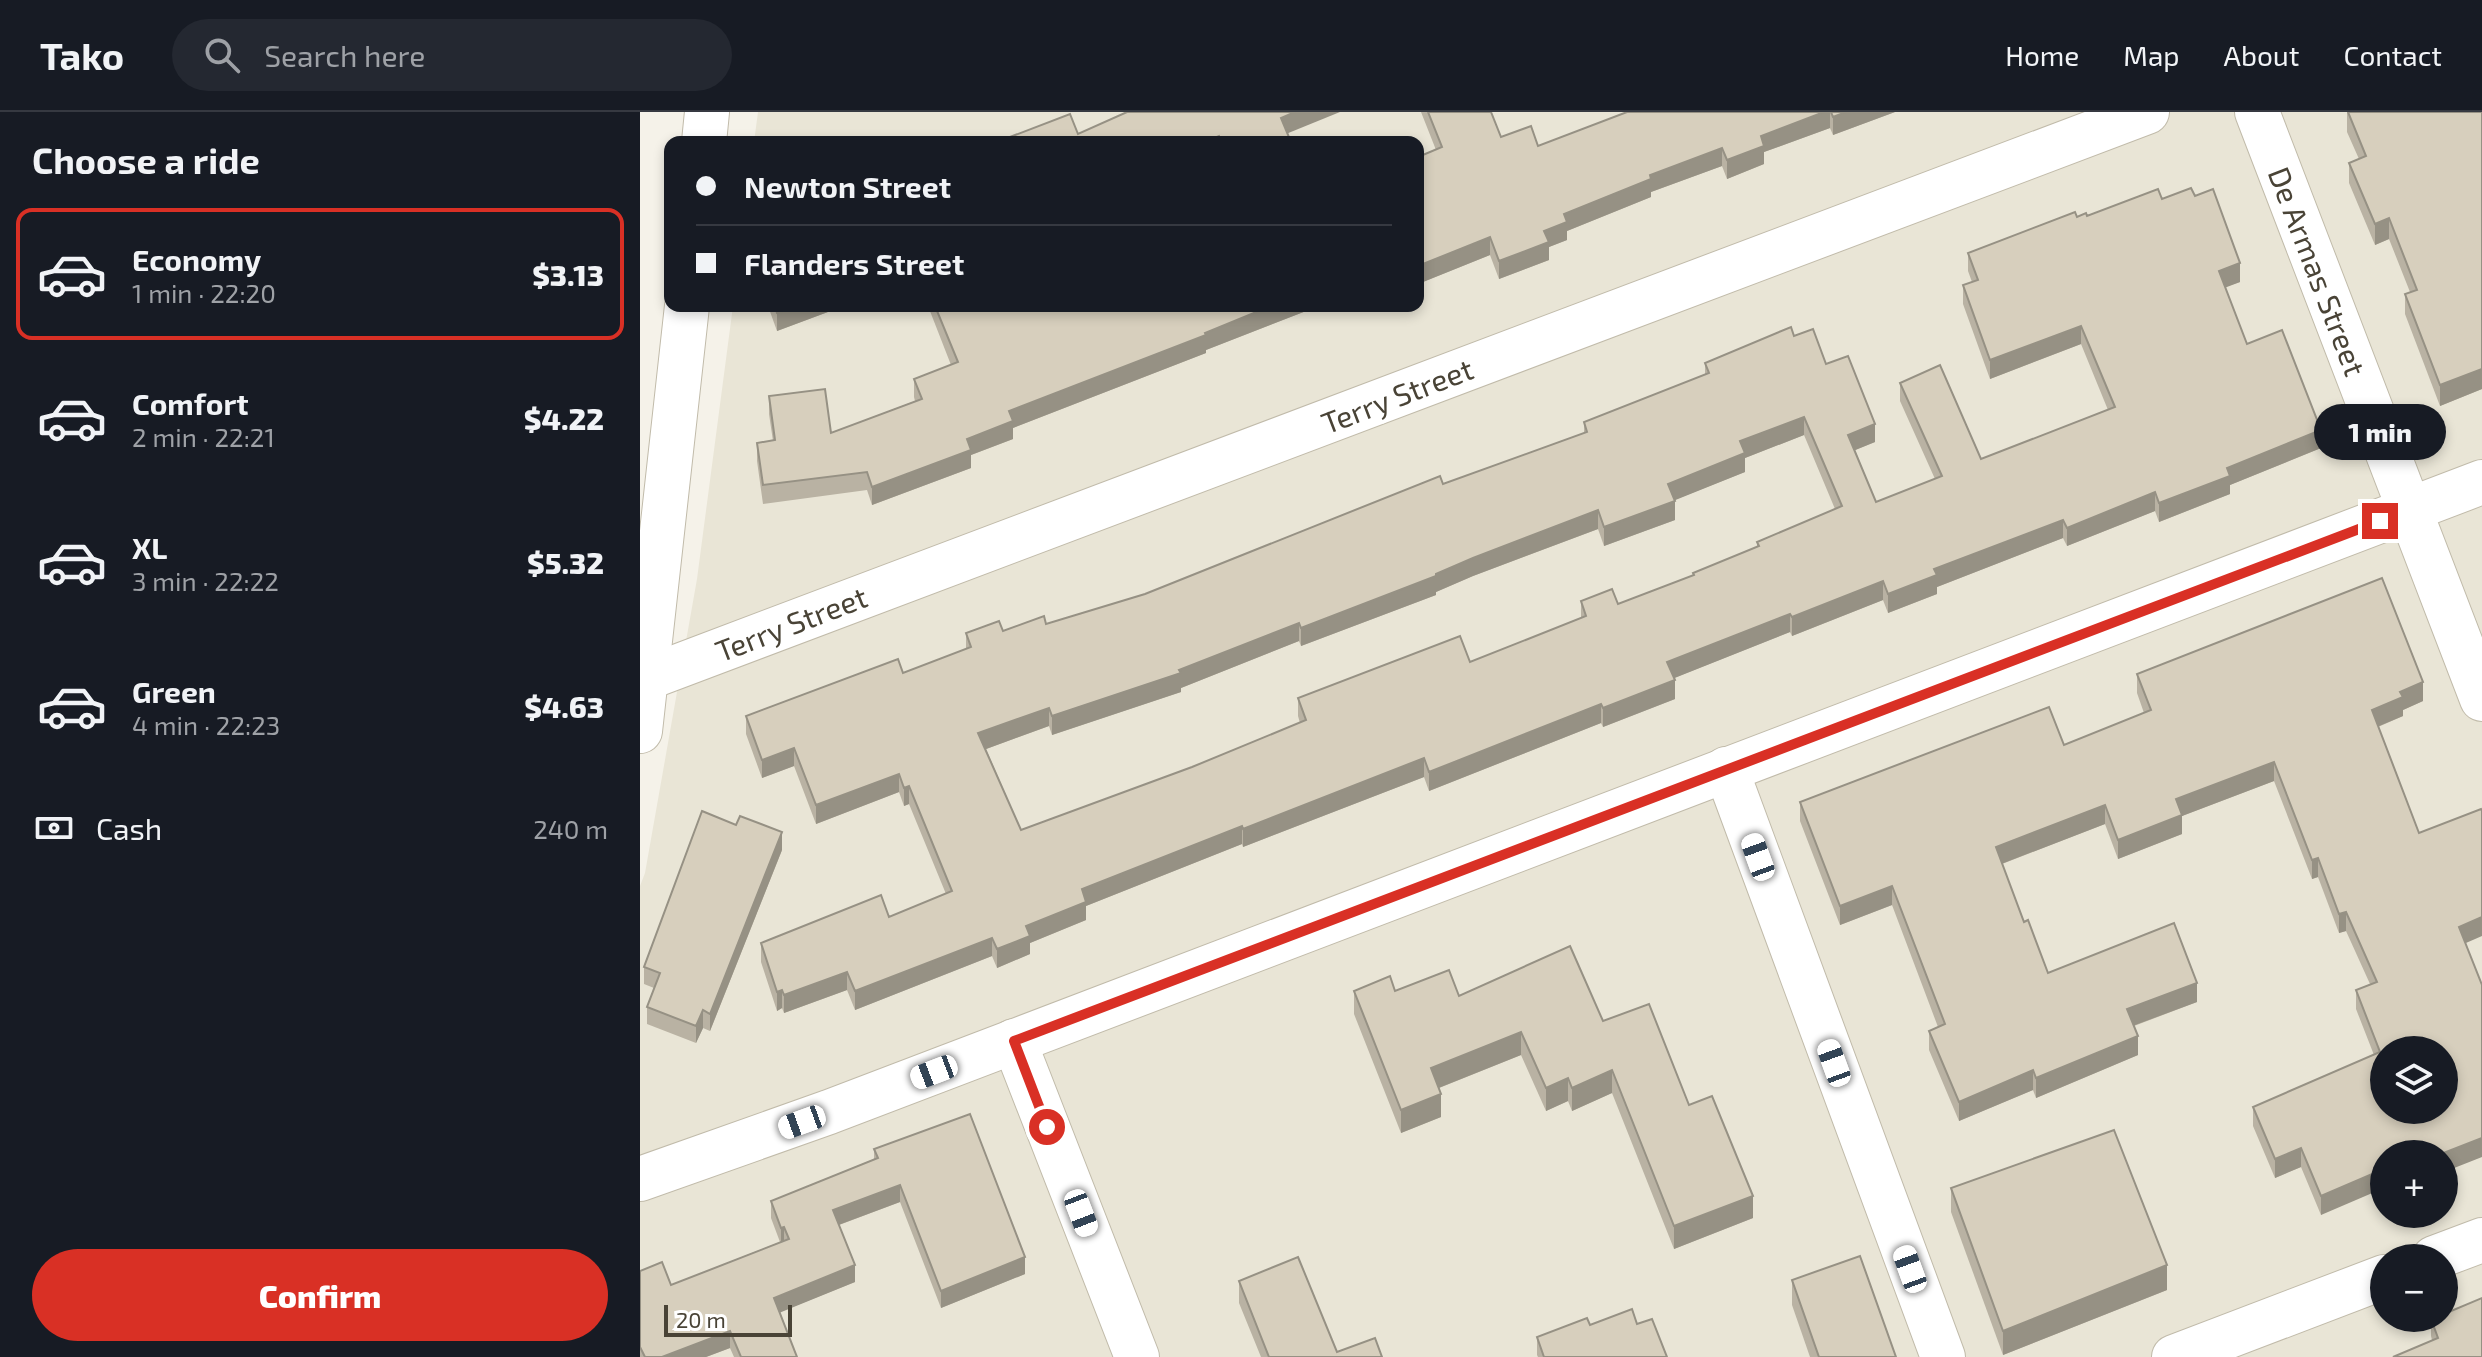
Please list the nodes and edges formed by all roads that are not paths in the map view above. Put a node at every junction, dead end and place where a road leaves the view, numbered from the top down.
1 (707, 112) edge
2 (2147, 112) edge
3 (2257, 112) edge
4 (705, 136) edge
5 (686, 312) edge
6 (2482, 482) edge
7 (2409, 510) junction
8 (647, 678) junction
9 (2482, 699) edge
10 (640, 731) edge
11 (1726, 769) junction
12 (1014, 1041) junction
13 (640, 1179) edge
14 (2482, 1240) edge
15 (2458, 1249) edge
16 (2370, 1282) edge
17 (1137, 1357) edge
18 (1943, 1357) edge
19 (2174, 1357) edge

1 - 4 street
2 - 8 street, Terry Street
3 - 7 street, De Armas Street
5 - 8 street
6 - 7 street
7 - 9 street, De Armas Street
7 - 11 street
8 - 10 street
11 - 12 street
11 - 18 street
12 - 13 street
12 - 17 street
14 - 15 street
16 - 19 street

